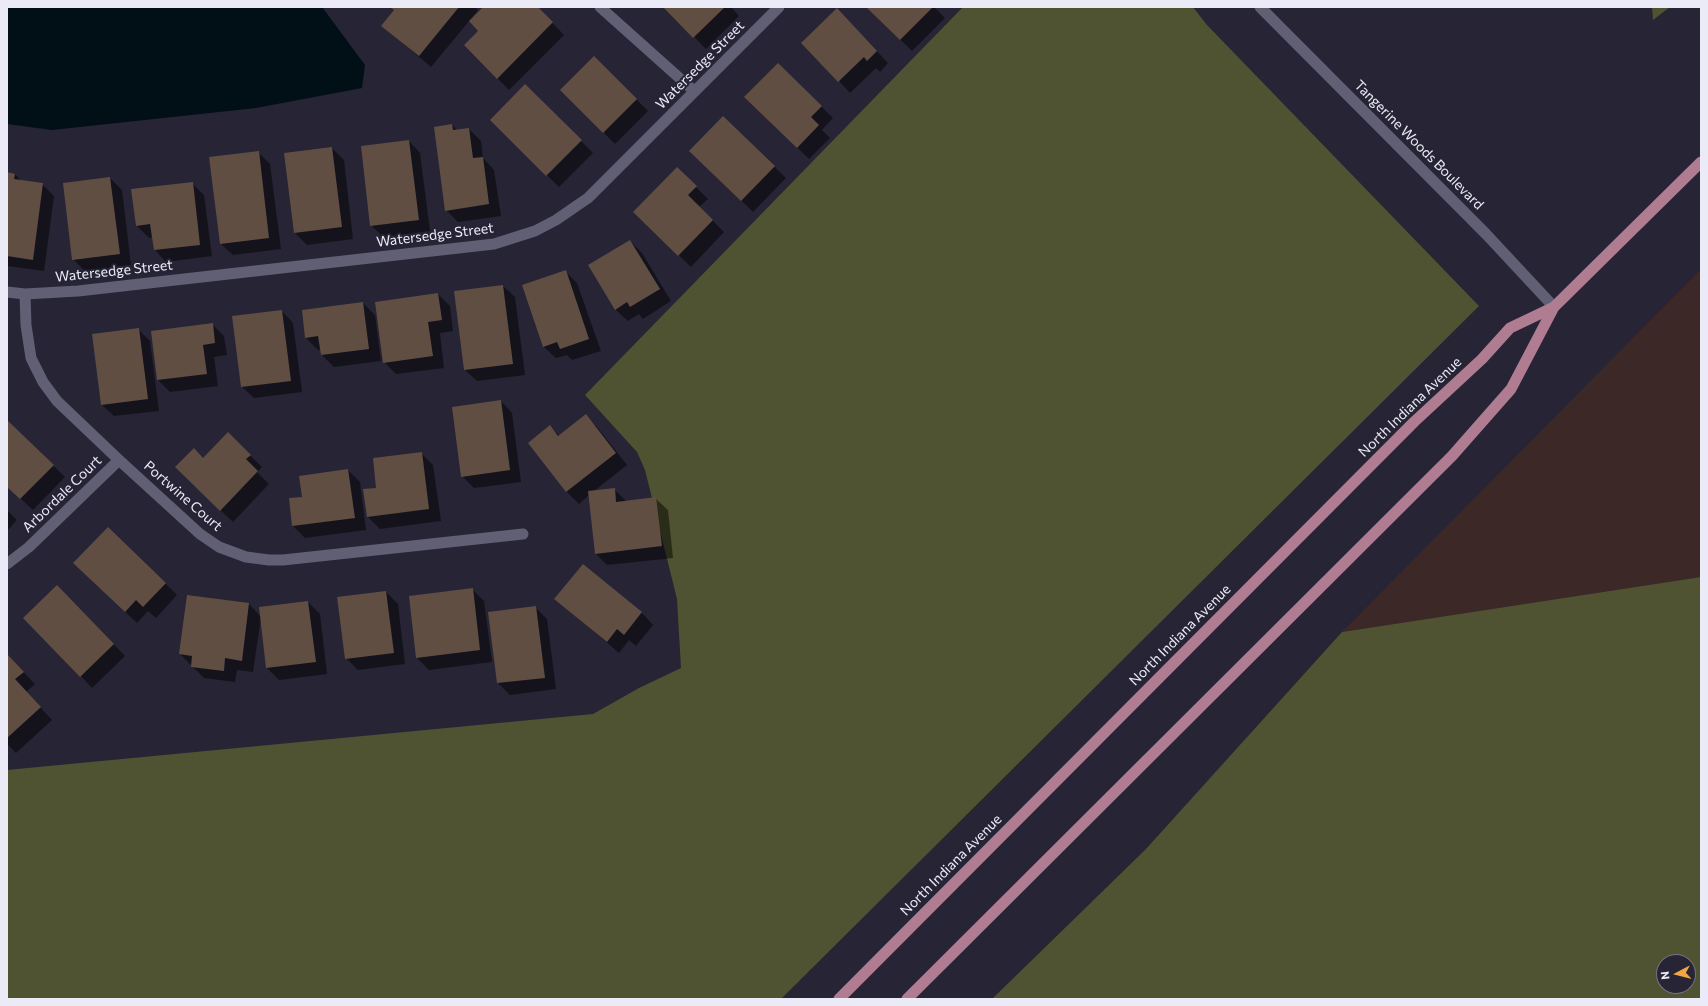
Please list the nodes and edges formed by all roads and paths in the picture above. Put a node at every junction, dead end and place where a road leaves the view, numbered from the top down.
1 (600, 7) edge
2 (778, 7) edge
3 (1260, 7) edge
4 (694, 91) junction
5 (1701, 162) edge
6 (7, 292) edge
7 (25, 294) junction
8 (1554, 307) junction
9 (119, 460) junction
10 (523, 534) dead end
11 (7, 564) edge
12 (839, 999) edge
13 (907, 999) edge

1 - 4 street
2 - 4 street, Watersedge Street
3 - 8 street, Tangerine Woods Boulevard
4 - 7 street, Watersedge Street
5 - 8 main road, North Indiana Avenue
6 - 7 street, Watersedge Street
7 - 9 street, Portwine Court
8 - 12 main road, North Indiana Avenue
8 - 13 main road, North Indiana Avenue
9 - 10 street, Portwine Court
9 - 11 street, Arbordale Court

